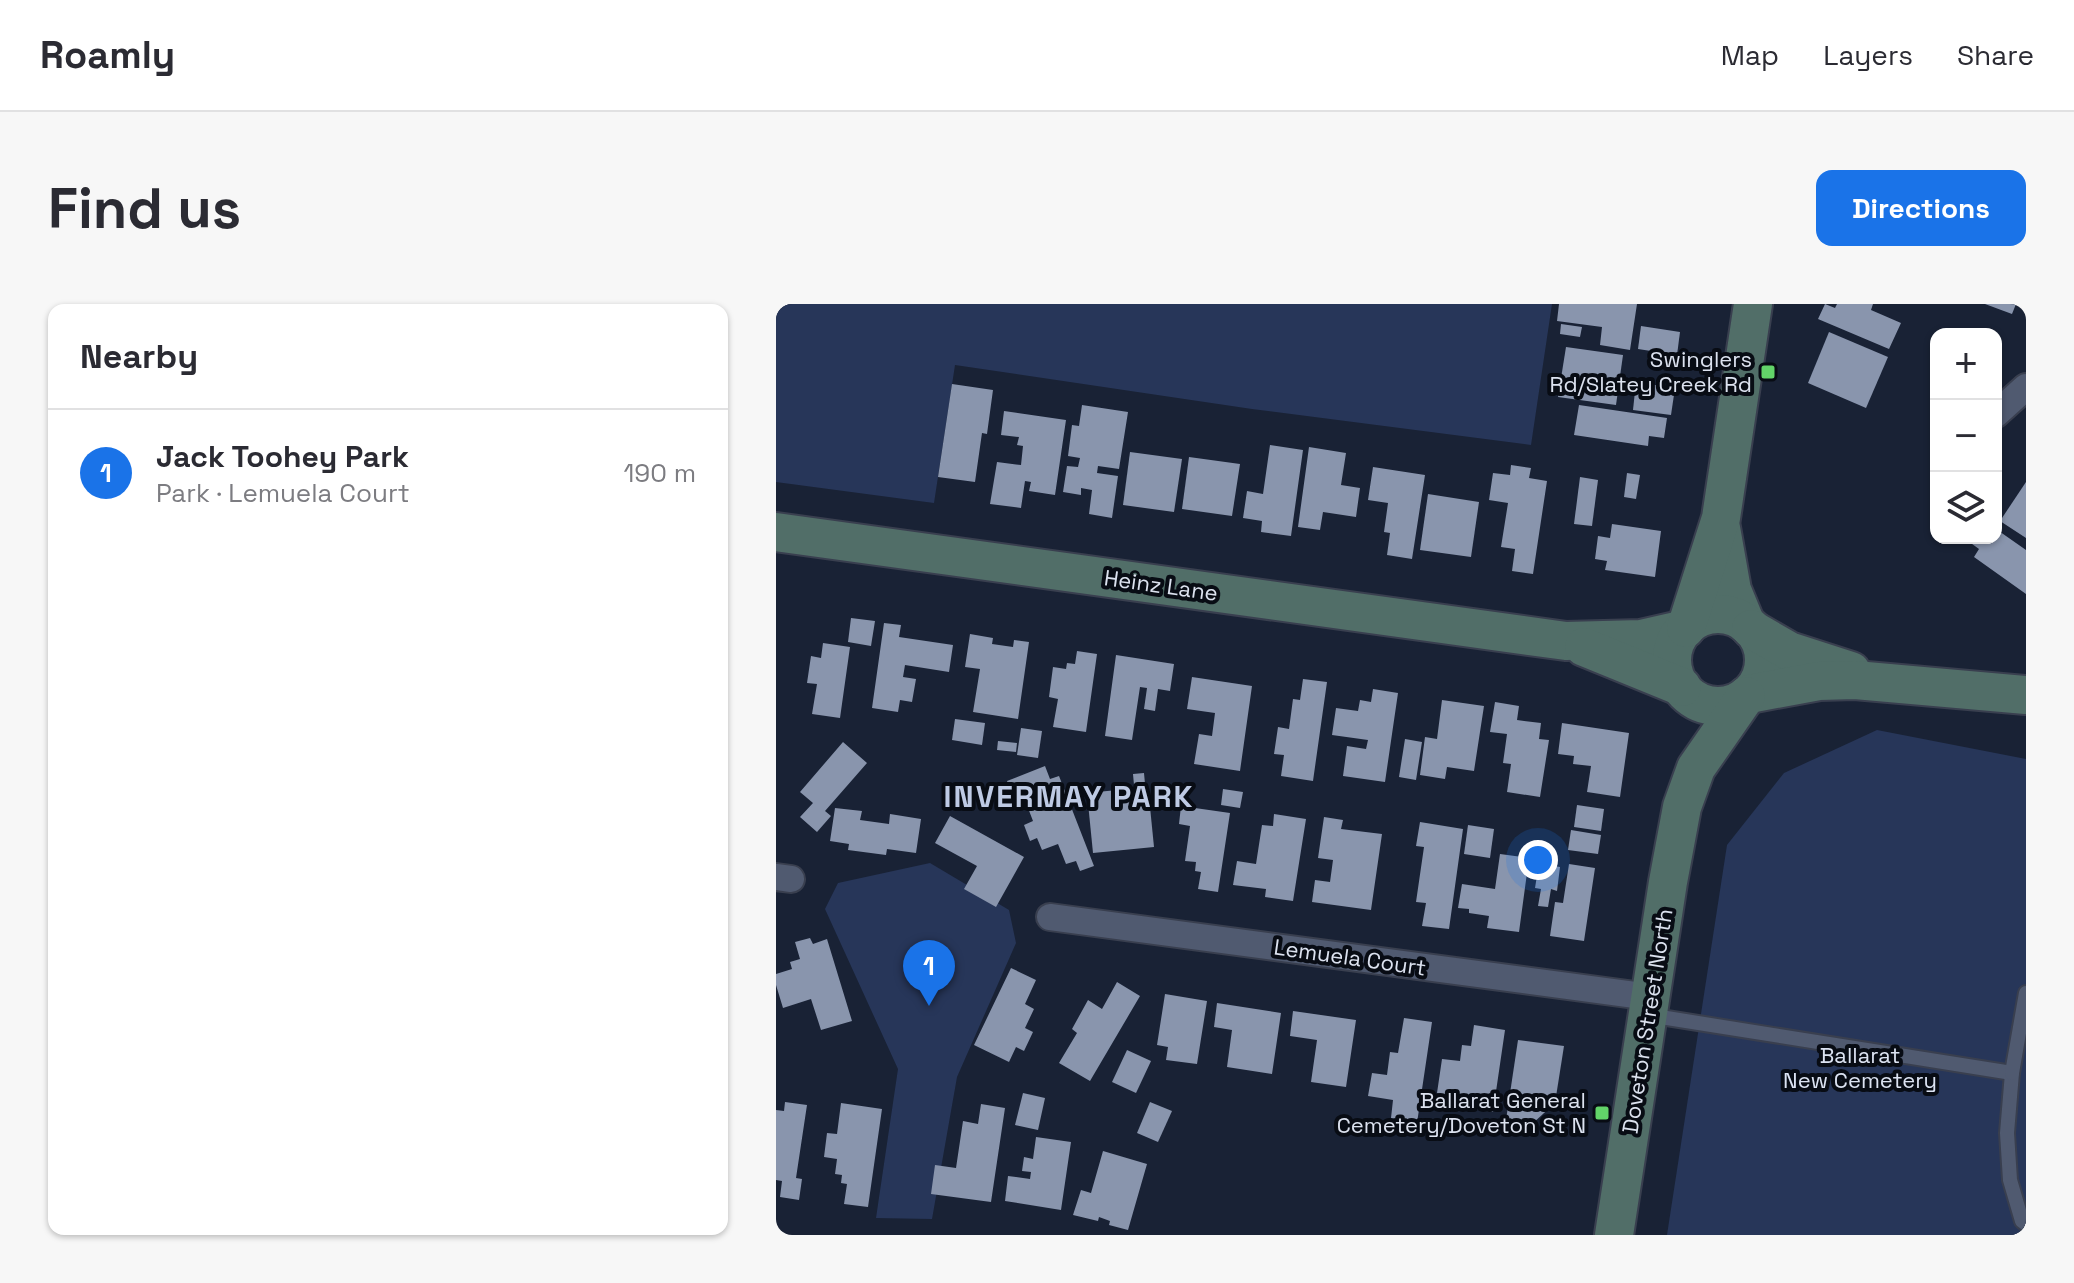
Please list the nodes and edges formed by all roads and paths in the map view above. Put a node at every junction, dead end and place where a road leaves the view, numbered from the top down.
1 (1753, 304) edge
2 (2026, 387) edge
3 (2002, 409) edge
4 (1721, 518) junction
5 (776, 532) edge
6 (1749, 626) junction
7 (1686, 628) junction
8 (1547, 639) junction
9 (1918, 684) junction
10 (1683, 689) junction
11 (1748, 695) junction
12 (2026, 695) edge
13 (1682, 807) junction
14 (1050, 917) dead end
15 (2026, 993) edge
16 (1649, 1006) junction
17 (2012, 1073) junction
18 (2026, 1224) edge
19 (1614, 1235) edge

1 - 4 street
2 - 3 street
4 - 6 street
4 - 7 street
5 - 8 street, Heinz Lane
6 - 7 street
6 - 9 street
6 - 11 street
7 - 8 street, Heinz Lane
7 - 10 street
8 - 10 street, Heinz Lane
9 - 11 street
9 - 12 street
10 - 11 street
10 - 13 street, Doveton Street North
11 - 13 street, Doveton Street North
13 - 16 street, Doveton Street North
14 - 16 street, Lemuela Court
15 - 17 lane
16 - 17 lane
16 - 19 street, Doveton Street North
17 - 18 lane

